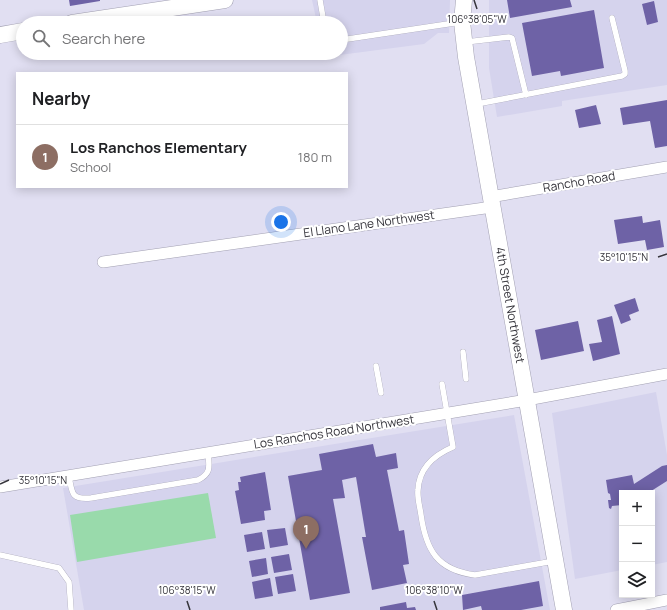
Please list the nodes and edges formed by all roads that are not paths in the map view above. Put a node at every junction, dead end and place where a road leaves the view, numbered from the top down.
1 (225, 0) edge
2 (320, 0) edge
3 (464, 0) edge
4 (119, 16) edge
5 (323, 16) edge
6 (612, 18) dead end
7 (462, 22) junction
8 (16, 32) edge
9 (0, 35) edge
10 (348, 39) edge
11 (465, 42) junction
12 (526, 95) junction
13 (475, 105) junction
14 (667, 167) edge
15 (491, 202) junction
16 (103, 262) dead end
17 (463, 352) dead end
18 (376, 366) dead end
19 (667, 374) edge
20 (466, 379) dead end
21 (442, 384) dead end
22 (381, 393) dead end
23 (527, 400) junction
24 (447, 413) junction
25 (208, 453) junction
26 (69, 476) junction
27 (0, 487) edge
28 (0, 555) edge
29 (556, 561) junction
30 (667, 600) edge
31 (656, 606) edge
32 (71, 610) edge
33 (564, 610) edge
34 (616, 610) edge

1 - 4 main road
2 - 5 lane
3 - 7 main road, 4th Street Northwest
6 - 12 lane
7 - 10 lane
7 - 11 main road, 4th Street Northwest
8 - 9 main road
11 - 12 lane
11 - 13 main road, 4th Street Northwest
12 - 13 lane
13 - 15 main road, 4th Street Northwest
14 - 15 street, Rancho Road
15 - 16 street, El Llano Lane Northwest
15 - 23 main road, 4th Street Northwest
17 - 20 lane
18 - 22 lane
19 - 23 street, Los Ranchos Road Northwest
21 - 24 lane
23 - 24 street, Los Ranchos Road Northwest
23 - 29 main road, 4th Street Northwest
24 - 25 street, Los Ranchos Road Northwest
24 - 29 lane
25 - 26 street, Los Ranchos Road Northwest
25 - 26 lane
26 - 27 street, Los Ranchos Road Northwest
28 - 32 lane
29 - 33 main road, 4th Street Northwest
30 - 31 street
31 - 34 street

